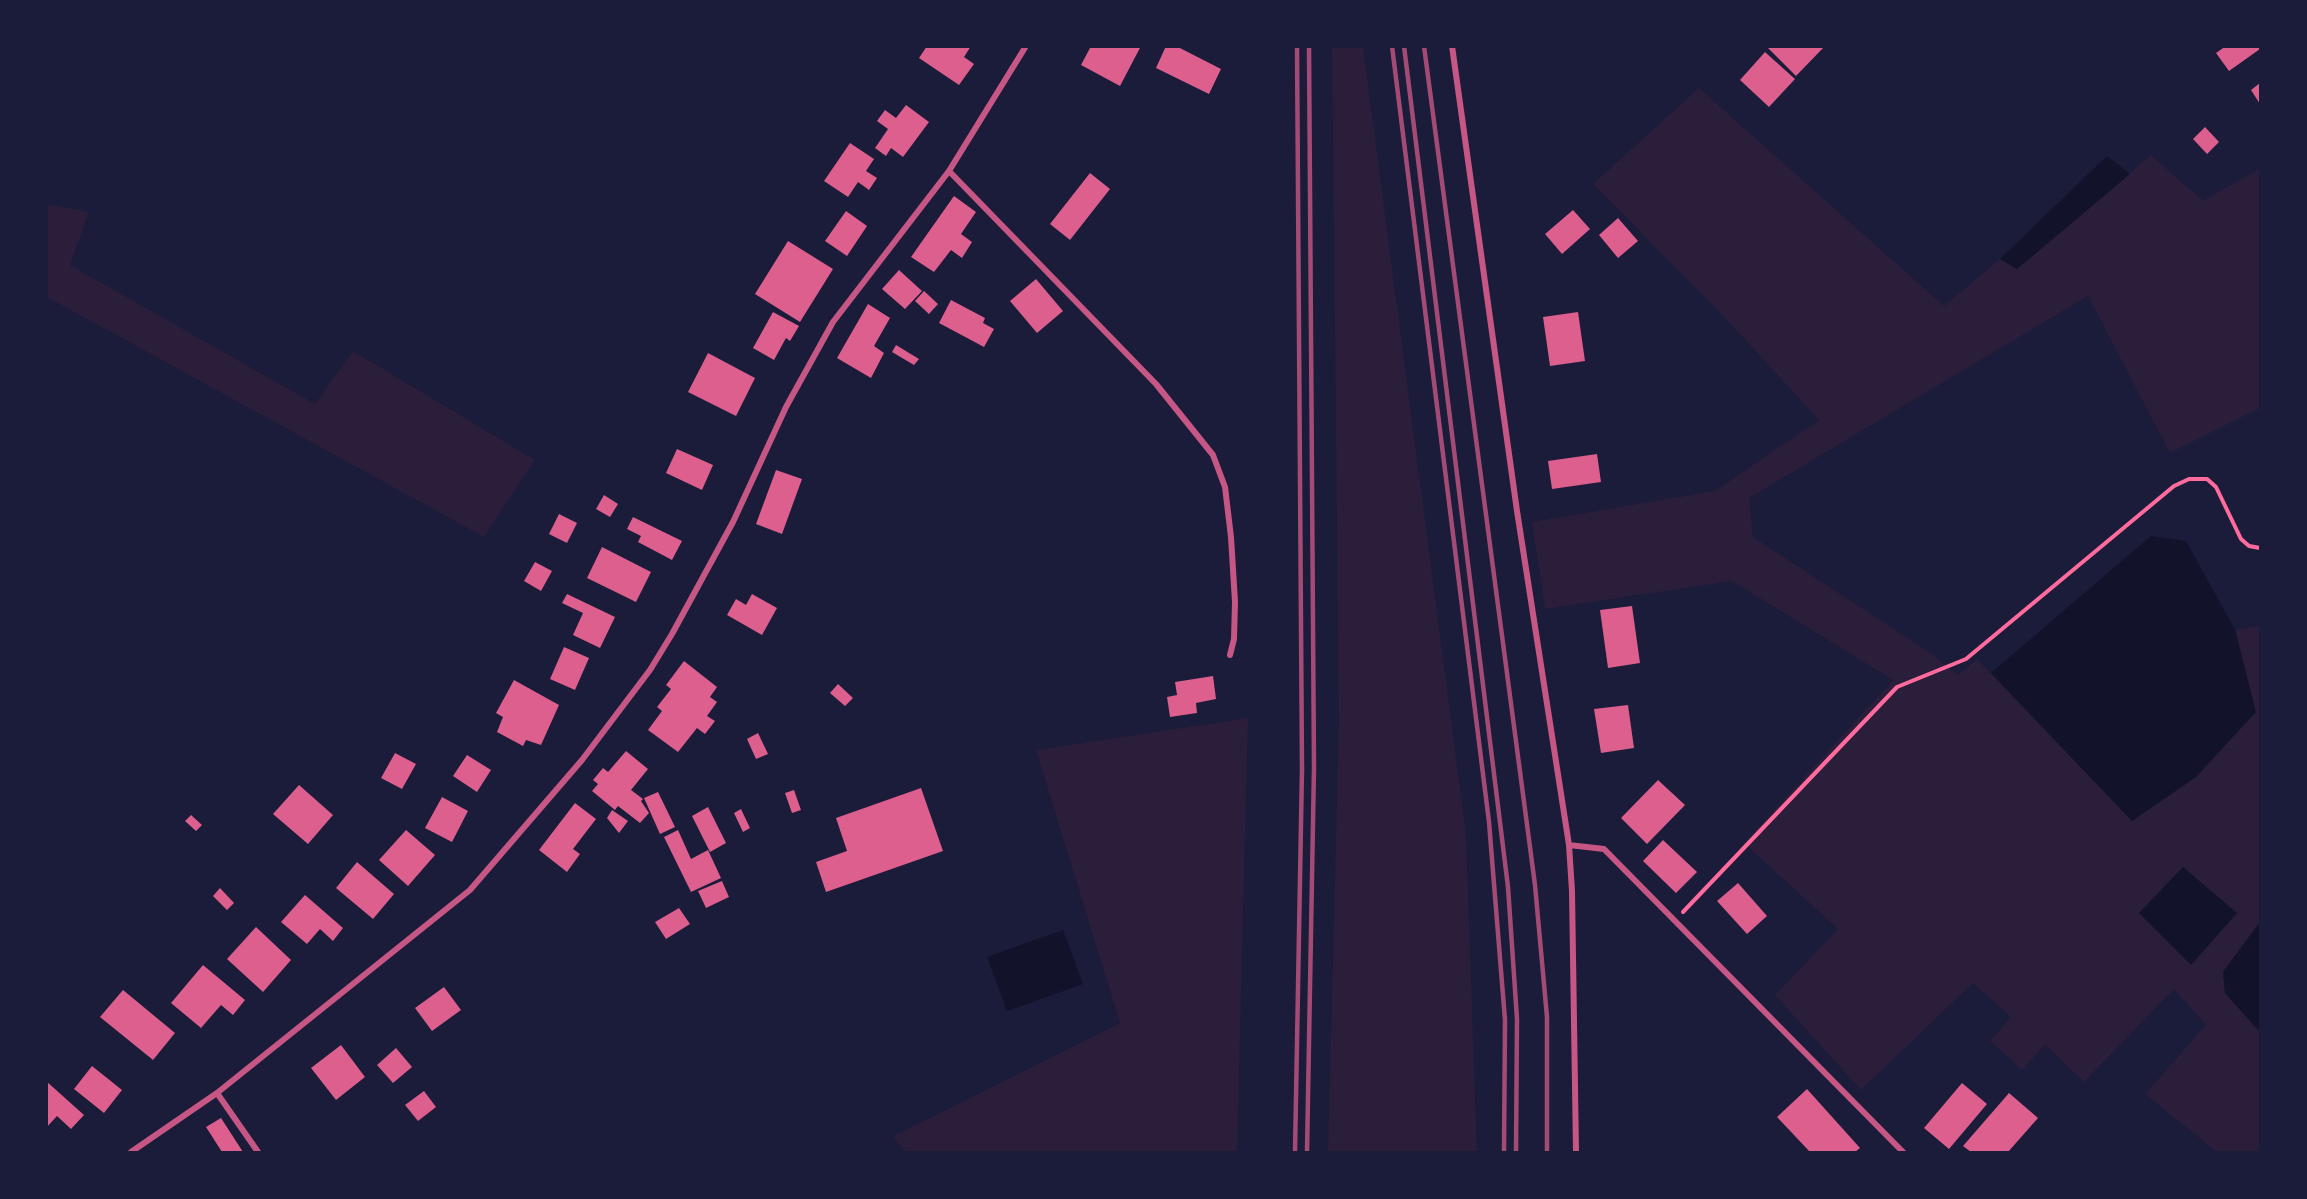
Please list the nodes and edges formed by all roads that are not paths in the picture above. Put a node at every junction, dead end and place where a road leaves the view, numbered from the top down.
1 (1026, 46) edge
2 (1452, 46) edge
3 (949, 171) junction
4 (1230, 655) dead end
5 (1569, 844) junction
6 (217, 1093) junction
7 (131, 1152) edge
8 (258, 1152) edge
9 (1576, 1152) edge
10 (1903, 1152) edge

1 - 3 street
2 - 5 street
3 - 4 street
3 - 6 street
5 - 9 street
5 - 10 street
6 - 7 street
6 - 8 street

